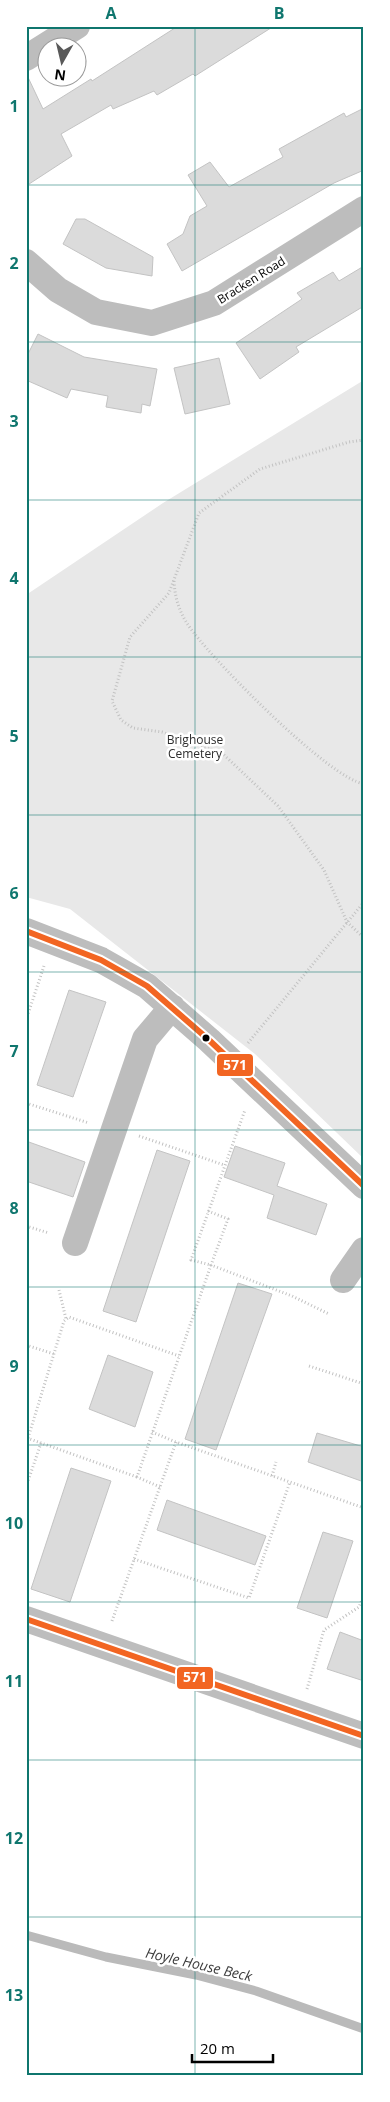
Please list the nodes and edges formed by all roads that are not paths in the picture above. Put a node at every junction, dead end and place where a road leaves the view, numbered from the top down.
1 (78, 26) edge
2 (26, 58) edge
3 (364, 209) edge
4 (26, 262) edge
5 (26, 932) edge
6 (172, 1008) junction
7 (364, 1186) edge
8 (75, 1243) dead end
9 (364, 1250) edge
10 (343, 1280) dead end
11 (26, 1619) edge
12 (364, 1736) edge

1 - 2 street
3 - 4 street, Bracken Road
5 - 6 street
6 - 7 street
6 - 8 street
9 - 10 street
11 - 12 street

